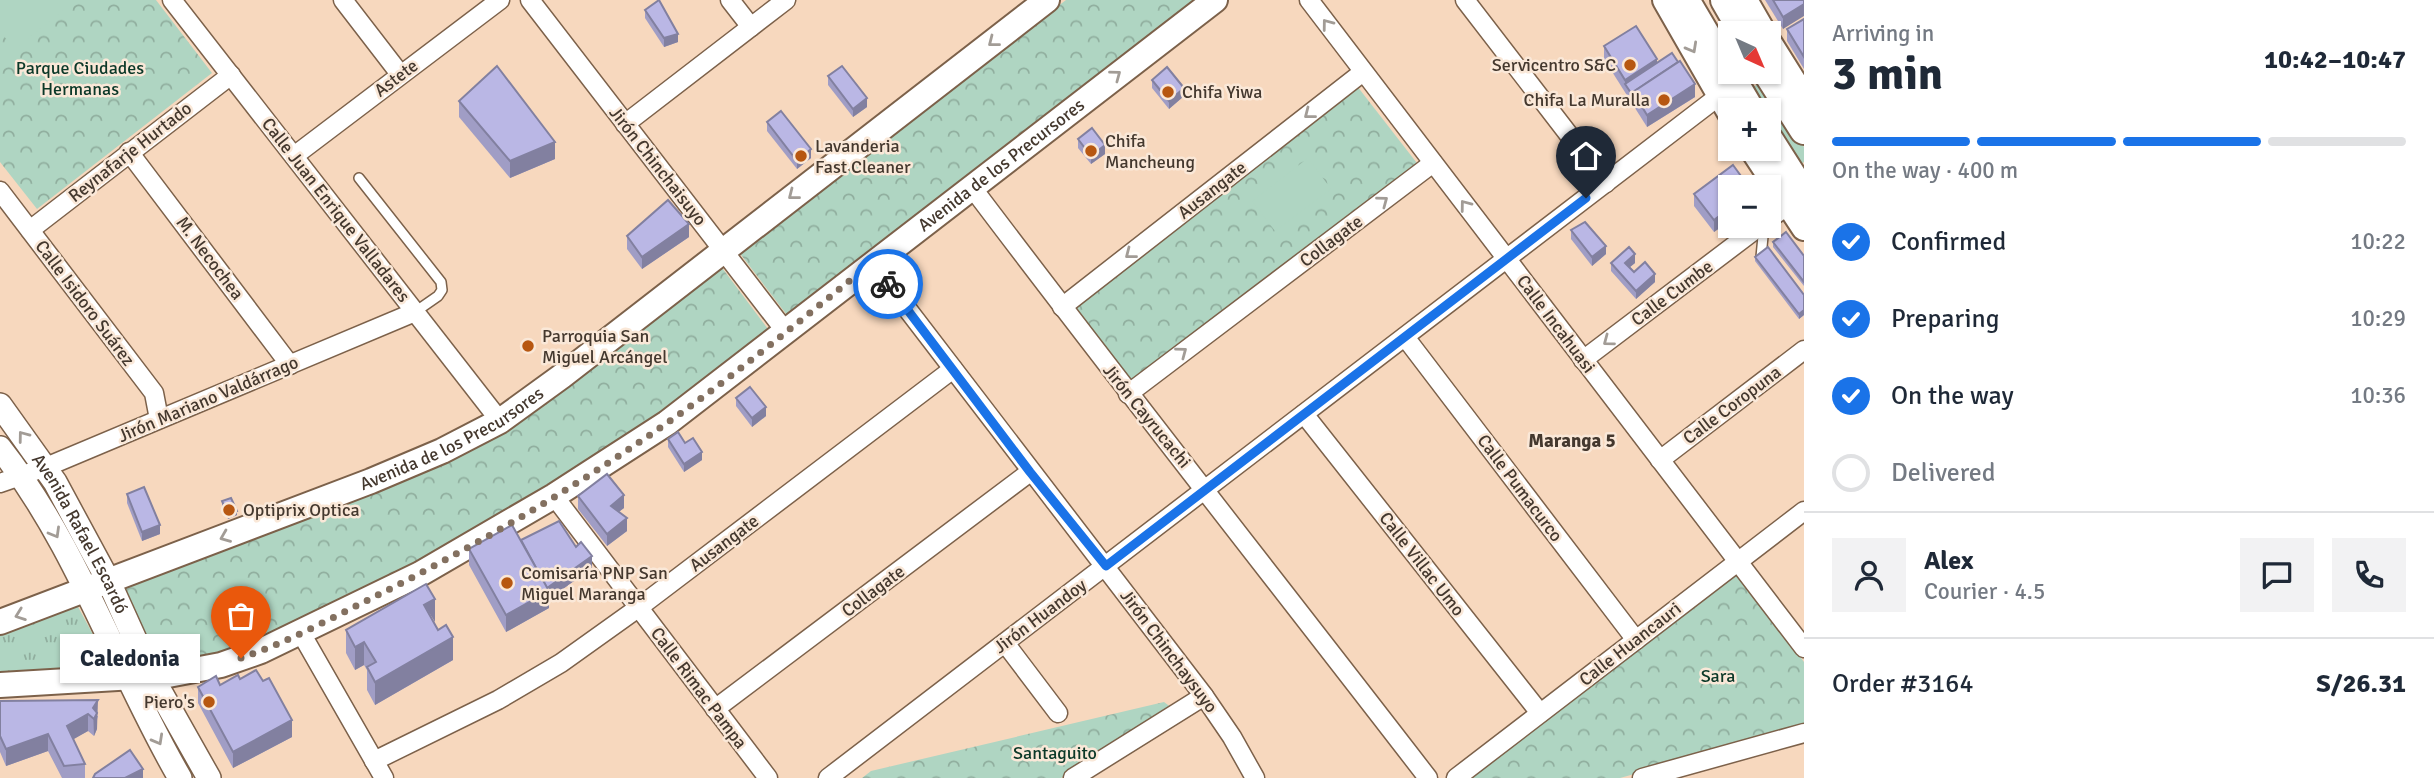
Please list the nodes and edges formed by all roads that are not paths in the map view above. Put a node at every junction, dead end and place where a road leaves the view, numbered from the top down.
1 (172, 0) edge
2 (344, 0) edge
3 (500, 0) edge
4 (530, 0) edge
5 (730, 0) edge
6 (786, 0) edge
7 (1047, 0) edge
8 (1215, 0) edge
9 (1309, 0) edge
10 (1465, 0) edge
11 (1665, 0) edge
12 (1685, 0) edge
13 (1725, 0) edge
14 (1745, 0) edge
15 (1737, 21) edge
16 (1757, 21) edge
17 (751, 27) junction
18 (1782, 63) edge
19 (1363, 72) junction
20 (400, 74) junction
21 (231, 75) junction
22 (1750, 84) edge
23 (1775, 84) edge
24 (1731, 98) edge
25 (1732, 98) edge
26 (1738, 98) edge
27 (1804, 98) edge
28 (1718, 112) edge
29 (625, 124) junction
30 (1804, 130) edge
31 (129, 152) junction
32 (294, 156) junction
33 (1761, 161) edge
34 (1776, 161) edge
35 (1433, 163) junction
36 (359, 178) dead end
37 (1606, 183) junction
38 (971, 186) junction
39 (0, 191) edge
40 (1791, 203) edge
41 (30, 230) junction
42 (1802, 230) edge
43 (1746, 238) edge
44 (1762, 238) edge
45 (722, 250) junction
46 (1761, 257) edge
47 (1506, 259) junction
48 (872, 263) junction
49 (1062, 307) junction
50 (415, 312) junction
51 (786, 332) junction
52 (1405, 337) junction
53 (1804, 351) edge
54 (1583, 360) junction
55 (290, 365) junction
56 (953, 369) junction
57 (1128, 394) junction
58 (0, 405) edge
59 (1304, 414) junction
60 (159, 419) junction
61 (500, 421) junction
62 (0, 448) edge
63 (1660, 460) junction
64 (46, 467) junction
65 (1030, 472) junction
66 (11, 479) edge
67 (1206, 490) junction
68 (554, 496) junction
69 (1804, 511) edge
70 (1738, 562) junction
71 (1106, 566) junction
72 (98, 586) junction
73 (638, 608) junction
74 (0, 622) edge
75 (301, 633) junction
76 (1636, 640) junction
77 (1005, 643) junction
78 (1804, 648) edge
79 (152, 677) junction
80 (126, 678) junction
81 (0, 685) edge
82 (1204, 696) junction
83 (715, 709) junction
84 (1058, 713) dead end
85 (1540, 713) junction
86 (1804, 733) edge
87 (374, 761) junction
88 (1097, 772) edge
89 (1649, 777) edge
90 (180, 778) edge
91 (209, 778) edge
92 (384, 778) edge
93 (768, 778) edge
94 (828, 778) edge
95 (1073, 778) edge
96 (1255, 778) edge
97 (1428, 778) edge
98 (1456, 778) edge

1 - 21 street, Calle Juan Enrique Valladares
2 - 20 street
3 - 20 street, Astete
4 - 29 street, Jirón Chinchaisuyo
5 - 17 street
6 - 17 street
7 -> 45 main road, Avenida de los Precursores
38 -> 8 main road, Avenida de los Precursores
19 -> 9 street, Calle Incahuasi
10 - 37 street
11 -> 24 main road
12 - 25 main road
13 - 15 main road
14 - 16 main road
17 - 29 street
18 - 27 main road
19 - 35 street, Calle Incahuasi
19 -> 49 street, Ausangate
20 - 32 street, Astete
21 - 31 street, Reynafarje Hurtado
21 - 32 street, Calle Juan Enrique Valladares
22 - 26 main road
23 - 30 main road
28 - 37 street, Jirón Huandoy
29 - 45 street, Jirón Chinchaisuyo
31 - 41 street, Reynafarje Hurtado
31 - 55 street, M. Necochea
32 - 50 street, Calle Juan Enrique Valladares
33 - 40 main road
34 - 40 main road
47 -> 35 street, Calle Incahuasi
57 -> 35 street, Collagate
36 - 50 lane
37 - 47 street, Jirón Huandoy
38 - 48 main road, Avenida de los Precursores
38 - 49 street, Jirón Cayrucachi
39 - 41 street, Calle Isidoro Suárez
40 - 42 main road
41 - 60 street, Calle Isidoro Suárez
43 -> 54 street, Calle Cumbe
44 - 46 lane
45 - 51 street, Jirón Chinchaisuyo
45 - 61 main road, Avenida de los Precursores
47 - 52 street, Jirón Huandoy
47 - 54 street, Calle Incahuasi
48 - 51 main road, Avenida de los Precursores
48 - 56 street, Jirón Chinchaysuyo
49 - 57 street, Jirón Cayrucachi
50 - 55 street, Jirón Mariano Valdárrago
50 - 61 street, Calle Juan Enrique Valladares
51 - 68 main road, Avenida de los Precursores
52 - 59 street, Jirón Huandoy
52 - 76 street, Calle Pumacurco
53 - 63 street, Calle Coropuna
54 - 63 street, Calle Incahuasi
55 - 60 street, Jirón Mariano Valdárrago
56 - 65 street, Jirón Chinchaysuyo
56 - 73 street, Ausangate
57 - 67 street, Jirón Cayrucachi
64 -> 58 street, Avenida Rafael Escardó
59 - 67 street, Jirón Huandoy
59 - 85 street, Calle Villac Umo
60 - 64 street, Jirón Mariano Valdárrago
61 -> 72 main road, Avenida de los Precursores
62 - 66 street, Avenida Rafael Escardó
63 - 70 street, Calle Incahuasi
64 - 66 street, Jirón Mariano Valdárrago
64 - 72 street, Avenida Rafael Escardó
65 - 71 street, Jirón Chinchaysuyo
65 - 83 street, Collagate
66 -> 72 street, Avenida Rafael Escardó
67 - 71 street, Jirón Huandoy
67 - 97 street, Jirón Cayrucachi
68 - 73 street, Calle Rimac Pampa
68 - 75 main road, Avenida de los Precursores
69 - 70 street, Calle Huancauri
70 - 76 street, Calle Huancauri
70 - 78 street, Calle Incahuasi
71 - 77 street, Jirón Huandoy
71 - 82 street, Jirón Chinchaysuyo
72 -> 74 main road, Avenida de los Precursores
72 - 79 street, Avenida Rafael Escardó
72 - 80 street, Avenida Rafael Escardó
73 - 83 street, Calle Rimac Pampa
73 - 87 street, Ausangate
75 - 79 main road, Avenida de los Precursores
75 - 87 street
76 - 85 street, Calle Huancauri
77 - 84 street
77 - 94 street, Jirón Huandoy
79 - 80 main road, Avenida de los Precursores
79 - 91 street, Avenida Rafael Escardó
80 - 81 main road, Avenida de los Precursores
80 -> 90 street, Avenida Rafael Escardó
82 - 88 street
82 - 96 street, Jirón Chinchaysuyo
83 - 93 street, Calle Rimac Pampa
85 - 98 street, Calle Huancauri
86 - 89 street
87 - 92 street
88 - 95 street

